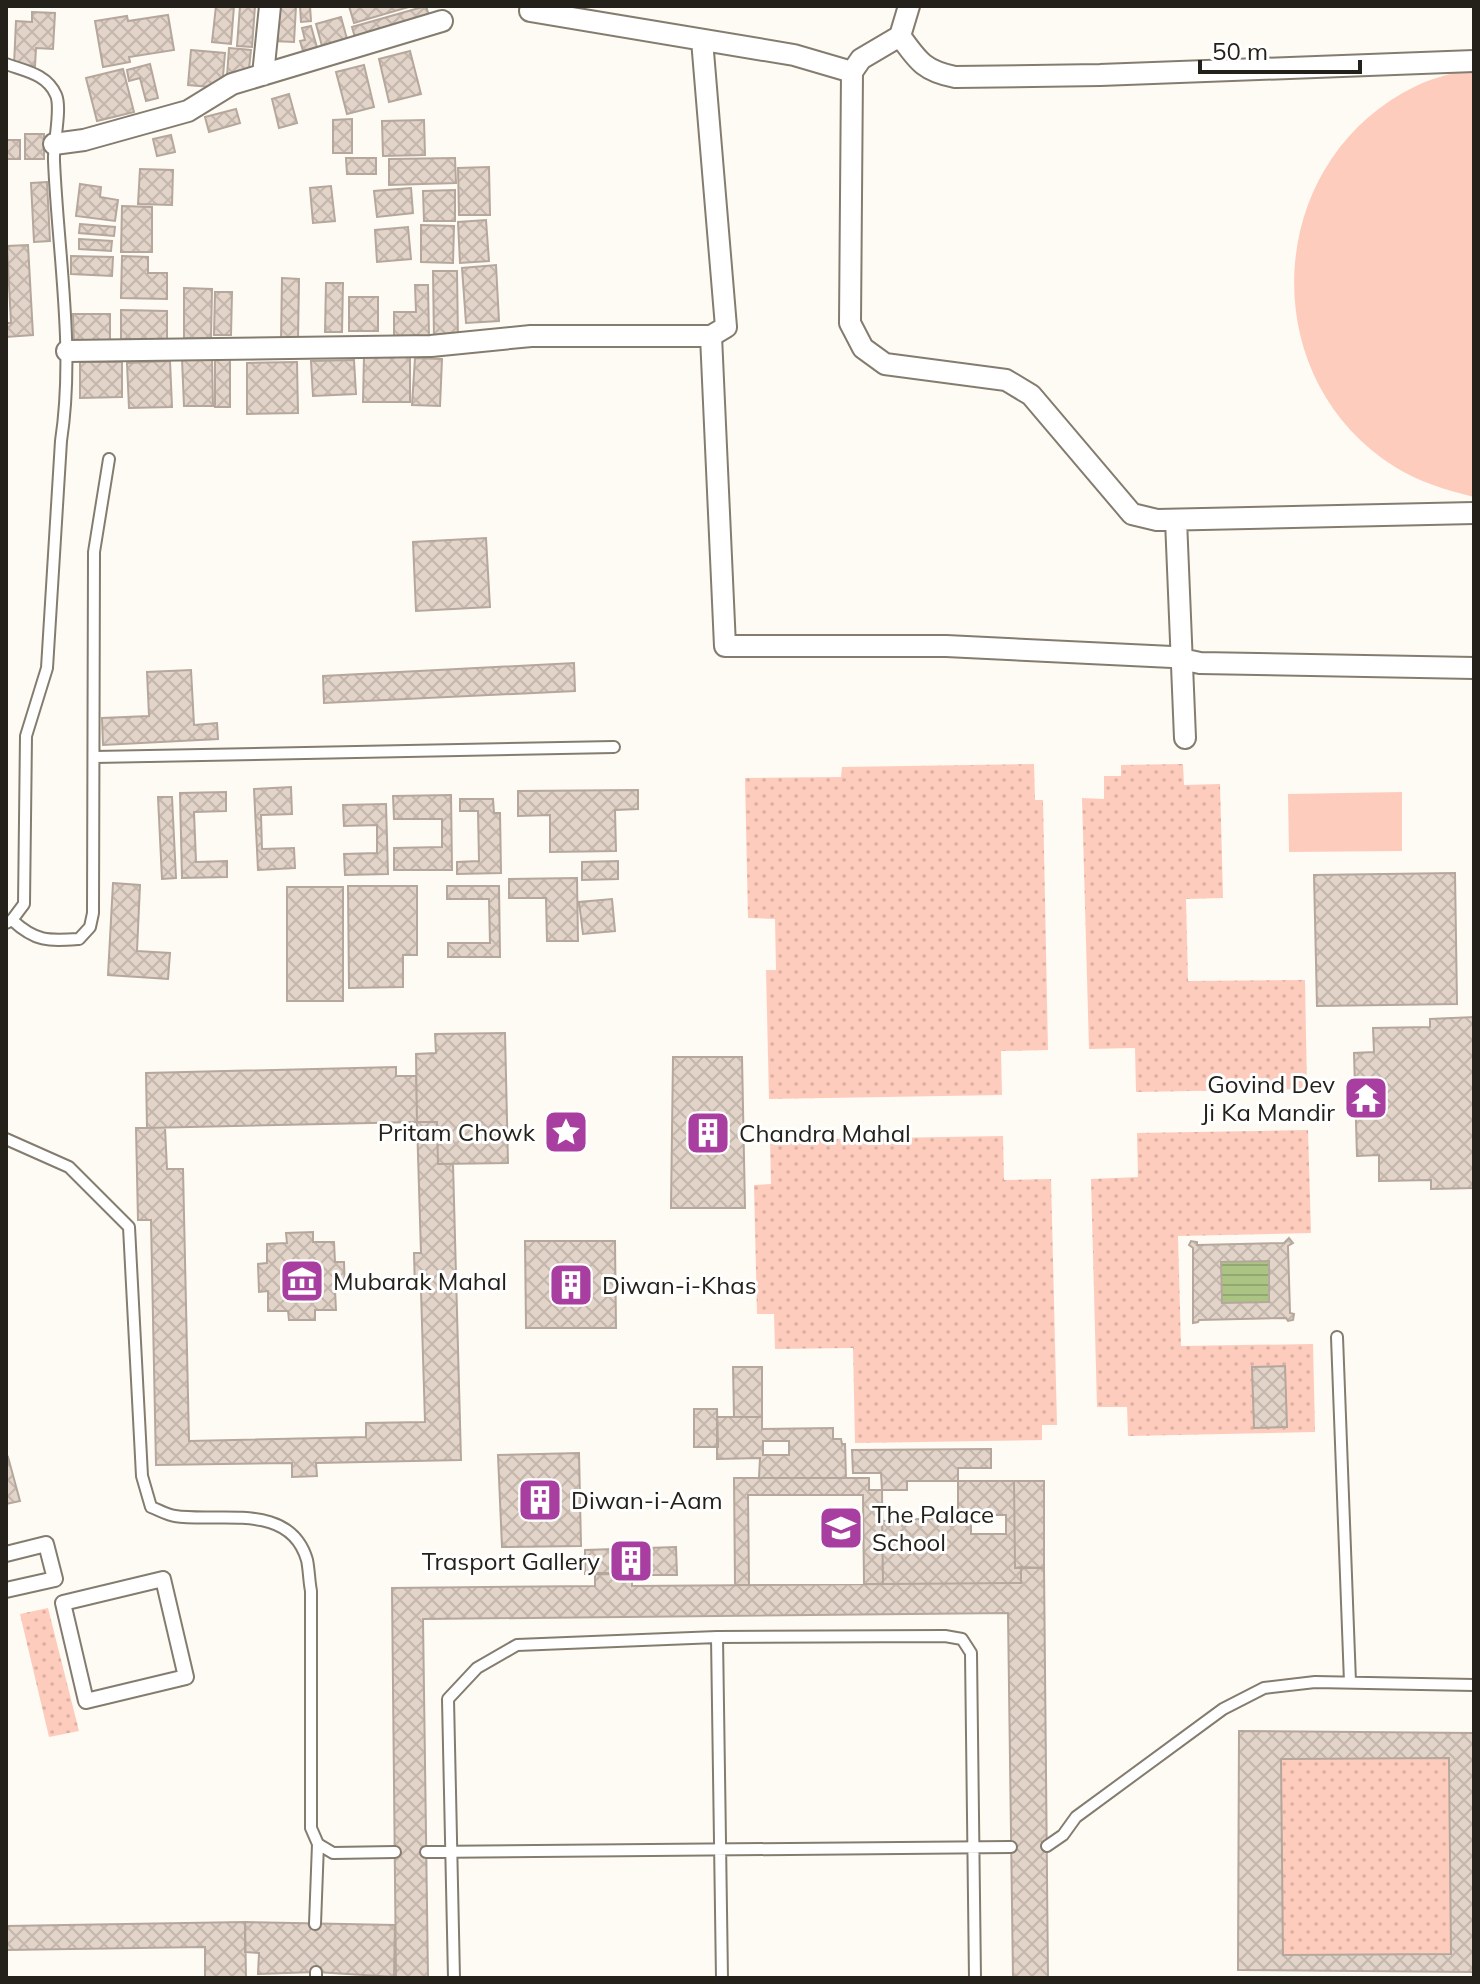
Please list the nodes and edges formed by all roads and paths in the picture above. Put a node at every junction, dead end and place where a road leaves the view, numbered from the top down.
1 (270, 6) edge
2 (909, 6) edge
3 (530, 11) dead end
4 (442, 21) dead end
5 (900, 36) junction
6 (702, 40) junction
7 (1474, 61) edge
8 (6, 64) edge
9 (852, 72) junction
10 (263, 75) junction
11 (54, 144) junction
12 (711, 336) junction
13 (67, 351) junction
14 (109, 459) dead end
15 (1474, 513) edge
16 (1176, 520) junction
17 (1181, 659) junction
18 (1474, 668) edge
19 (1185, 738) dead end
20 (614, 747) dead end
21 (95, 757) junction
22 (9, 921) edge
23 (6, 1139) edge
24 (1337, 1337) dead end
25 (6, 1554) edge
26 (163, 1579) joint
27 (6, 1590) edge
28 (717, 1637) junction
29 (1350, 1682) junction
30 (1474, 1685) edge
31 (318, 1844) junction
32 (1047, 1846) dead end
33 (1011, 1847) dead end
34 (972, 1848) junction
35 (721, 1849) junction
36 (451, 1851) junction
37 (395, 1852) dead end
38 (426, 1852) dead end
39 (315, 1924) dead end
40 (454, 1978) edge
41 (722, 1978) edge
42 (975, 1978) edge

1 - 10 street
2 - 5 street
3 - 6 street
4 - 10 street
5 - 7 street
5 - 9 street
6 - 9 street
6 - 12 street
8 - 11 lane
9 - 16 street
10 - 11 street
11 - 13 lane
12 - 13 street
12 - 17 street
13 - 22 lane
14 - 21 lane
15 - 16 street
16 - 17 street
17 - 18 street
17 - 19 street
20 - 21 lane
21 - 22 lane
23 - 31 lane
24 - 29 lane
25 - 27 street
26 - 26 street
28 - 34 lane
28 - 35 lane
28 - 36 lane
29 - 30 lane
29 - 32 lane
31 - 37 lane
31 - 39 lane
33 - 34 lane
34 - 35 lane
34 - 42 lane
35 - 36 lane
35 - 41 lane
36 - 38 lane
36 - 40 lane

